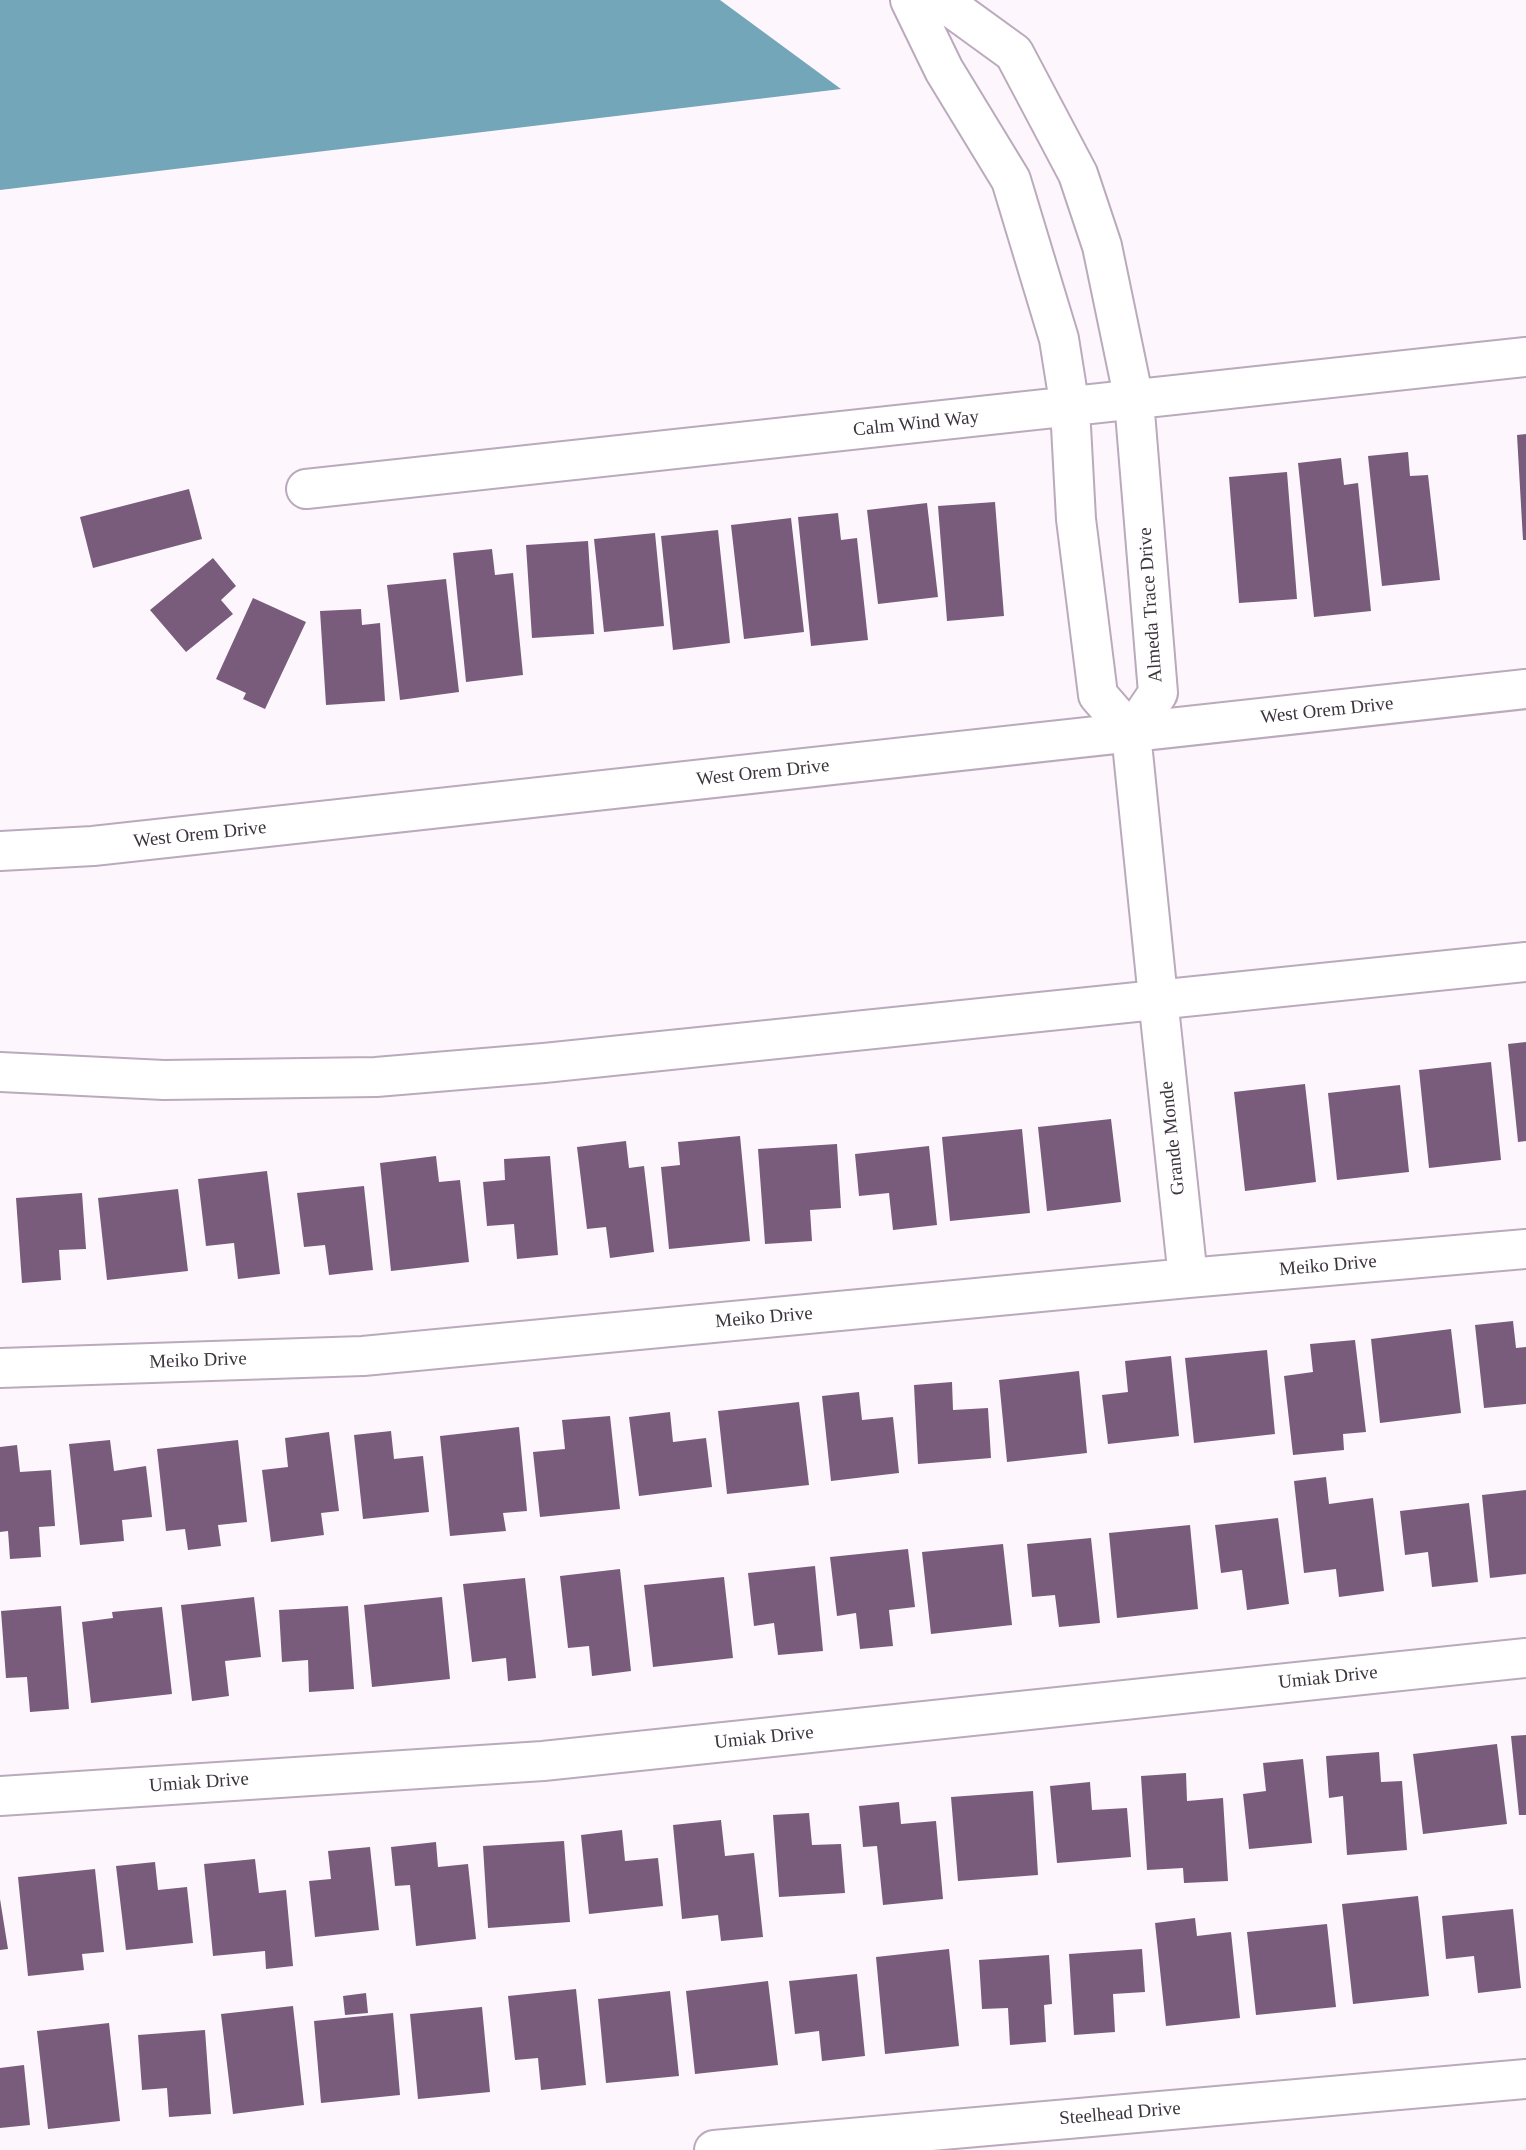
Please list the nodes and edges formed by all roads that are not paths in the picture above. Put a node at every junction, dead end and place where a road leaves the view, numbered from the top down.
1 (909, 0) edge
2 (942, 0) edge
3 (1526, 357) edge
4 (1134, 400) junction
5 (1069, 408) junction
6 (306, 489) dead end
7 (1526, 689) edge
8 (1131, 733) junction
9 (0, 851) edge
10 (1526, 962) edge
11 (1158, 998) junction
12 (0, 1072) edge
13 (1526, 1249) edge
14 (1188, 1278) junction
15 (0, 1368) edge
16 (1526, 1658) edge
17 (0, 1796) edge
18 (1526, 2079) edge
19 (714, 2150) edge

1 - 5 street
2 - 4 street, Almeda Trace Drive
3 - 4 street, Calm Wind Way
4 - 5 street, Calm Wind Way
4 - 8 street, Almeda Trace Drive
5 - 6 street, Calm Wind Way
5 - 8 street
7 - 8 street, West Orem Drive
8 - 9 street, West Orem Drive
8 - 11 street, Grande Monde
10 - 11 street
11 - 12 street
11 - 14 street, Grande Monde
13 - 14 street, Meiko Drive
14 - 15 street, Meiko Drive
16 - 17 street, Umiak Drive
18 - 19 street, Steelhead Drive

